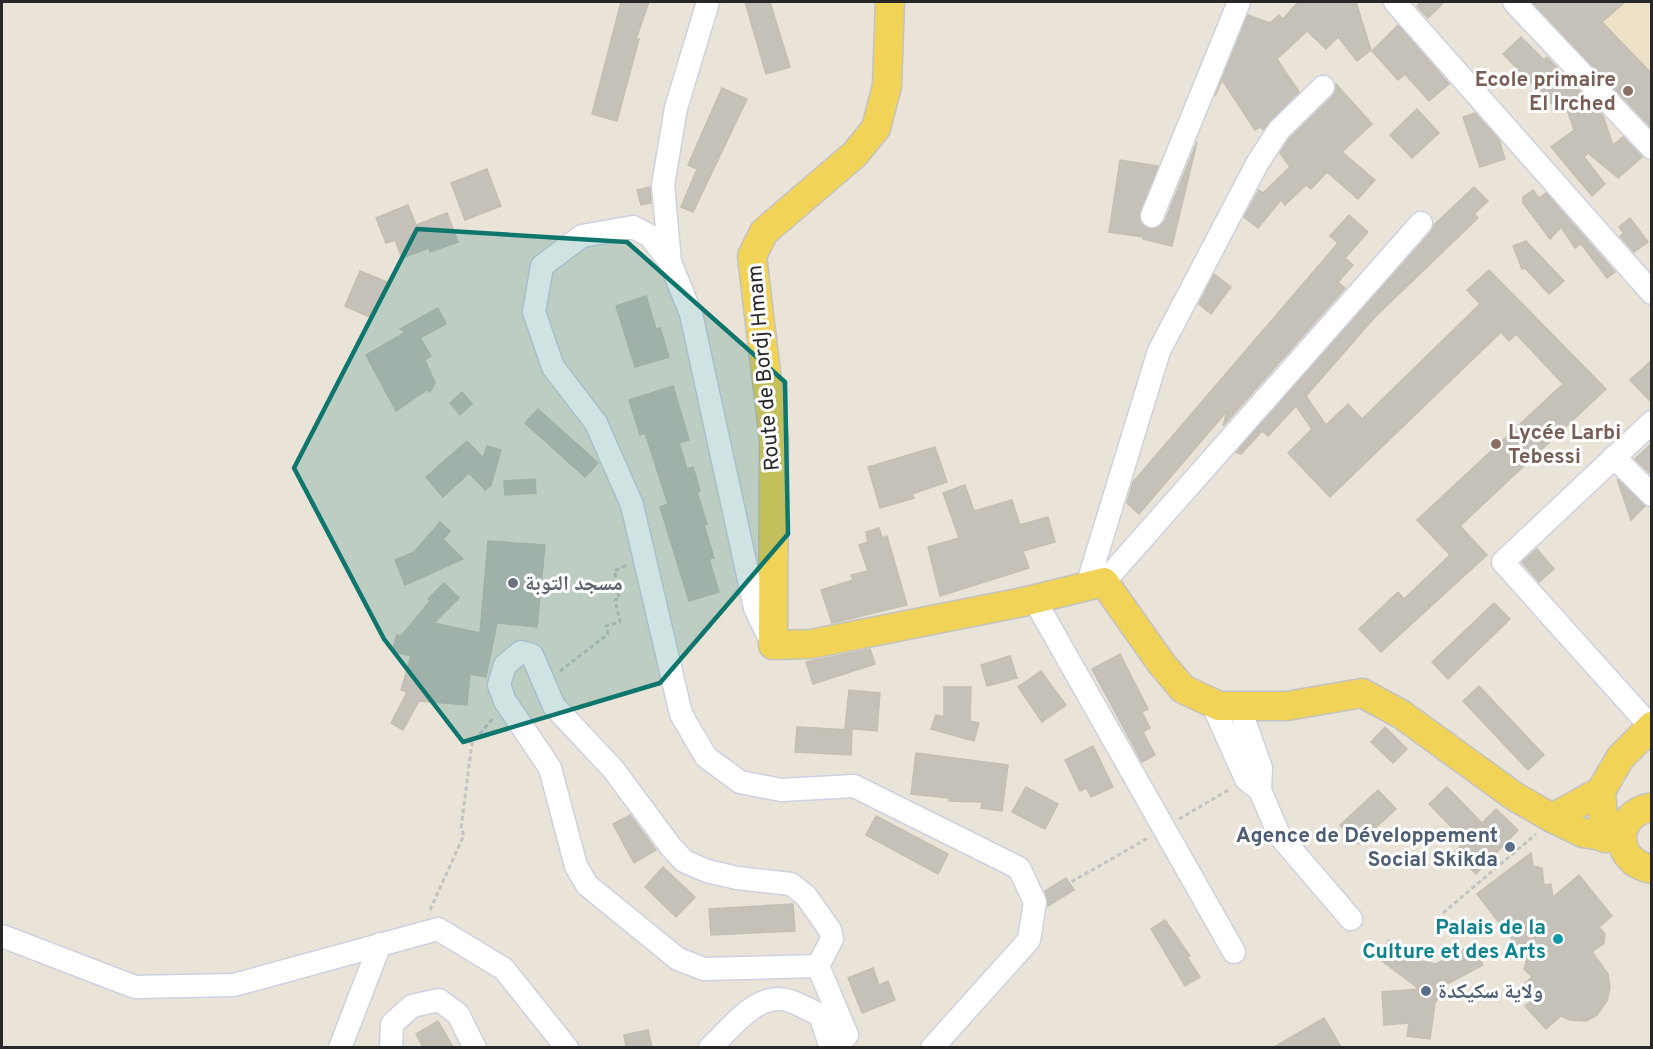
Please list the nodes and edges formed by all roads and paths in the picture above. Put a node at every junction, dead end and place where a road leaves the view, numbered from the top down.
1 (708, 2) edge
2 (890, 2) edge
3 (1239, 2) edge
4 (1395, 2) edge
5 (1514, 2) edge
6 (1323, 87) dead end
7 (1652, 148) edge
8 (1152, 216) dead end
9 (1421, 223) dead end
10 (670, 262) junction
11 (1652, 293) edge
12 (1652, 422) edge
13 (1614, 457) junction
14 (1652, 495) edge
15 (643, 559) junction
16 (1095, 584) junction
17 (1034, 599) junction
18 (773, 645) junction
19 (544, 683) junction
20 (505, 701) junction
21 (1226, 704) junction
22 (1651, 726) edge
23 (1253, 784) junction
24 (1601, 791) junction
25 (1652, 807) edge
26 (1546, 824) junction
27 (1164, 829) junction
28 (1613, 838) junction
29 (1652, 869) edge
30 (1035, 902) junction
31 (1443, 913) dead end
32 (1351, 919) dead end
33 (419, 934) junction
34 (2, 936) edge
35 (380, 944) junction
36 (1234, 952) dead end
37 (818, 966) junction
38 (558, 1044) edge
39 (340, 1047) edge
40 (391, 1047) edge
41 (475, 1047) edge
42 (710, 1047) edge
43 (833, 1047) edge
44 (932, 1047) edge

1 - 10 street
2 - 18 main road, Route de Bordj Hmam
3 - 8 street
4 - 11 street
5 - 7 street
6 - 16 street
9 - 16 street
10 - 15 street
10 - 18 street
12 - 13 street
13 - 14 street
13 - 22 street
15 - 19 path
15 - 30 street
16 - 17 main road
16 - 21 main road
17 - 18 main road
17 - 27 street
19 - 20 street
19 - 37 street
20 - 33 path
20 - 37 street
21 - 23 street
21 - 26 main road
22 - 24 main road
23 - 27 path
23 - 32 street
24 - 26 main road
24 - 28 main road
25 - 28 main road
26 - 28 main road
26 - 31 path
27 - 30 path
27 - 36 street
28 - 29 main road
30 - 44 street
33 - 35 street
33 - 38 street
34 - 35 street
35 - 39 street
37 - 43 street
40 - 41 street
42 - 43 street

